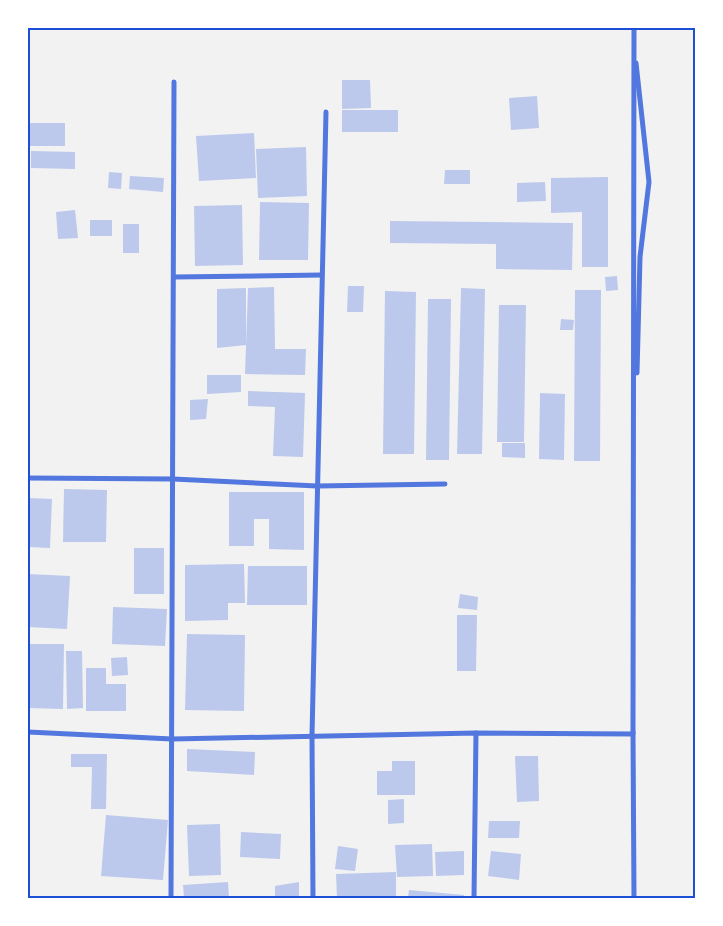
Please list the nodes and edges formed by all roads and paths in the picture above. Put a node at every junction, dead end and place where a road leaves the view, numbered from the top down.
1 (174, 82) dead end
2 (326, 112) dead end
3 (322, 275) junction
4 (174, 276) junction
5 (28, 478) edge
6 (173, 479) junction
7 (446, 484) dead end
8 (317, 486) junction
9 (28, 732) edge
10 (476, 733) junction
11 (633, 734) junction
12 (312, 736) junction
13 (172, 739) junction
14 (170, 898) edge
15 (313, 898) edge
16 (474, 898) edge
17 (634, 898) edge

1 - 4 street
2 - 3 street
3 - 4 street
3 - 8 street
4 - 6 street
5 - 6 street
6 - 8 street
6 - 13 street
7 - 8 street
8 - 12 street
9 - 13 street
10 - 11 street
10 - 12 street
10 - 16 street
11 - 11 street
11 - 17 street
12 - 13 street
12 - 15 street
13 - 14 street

